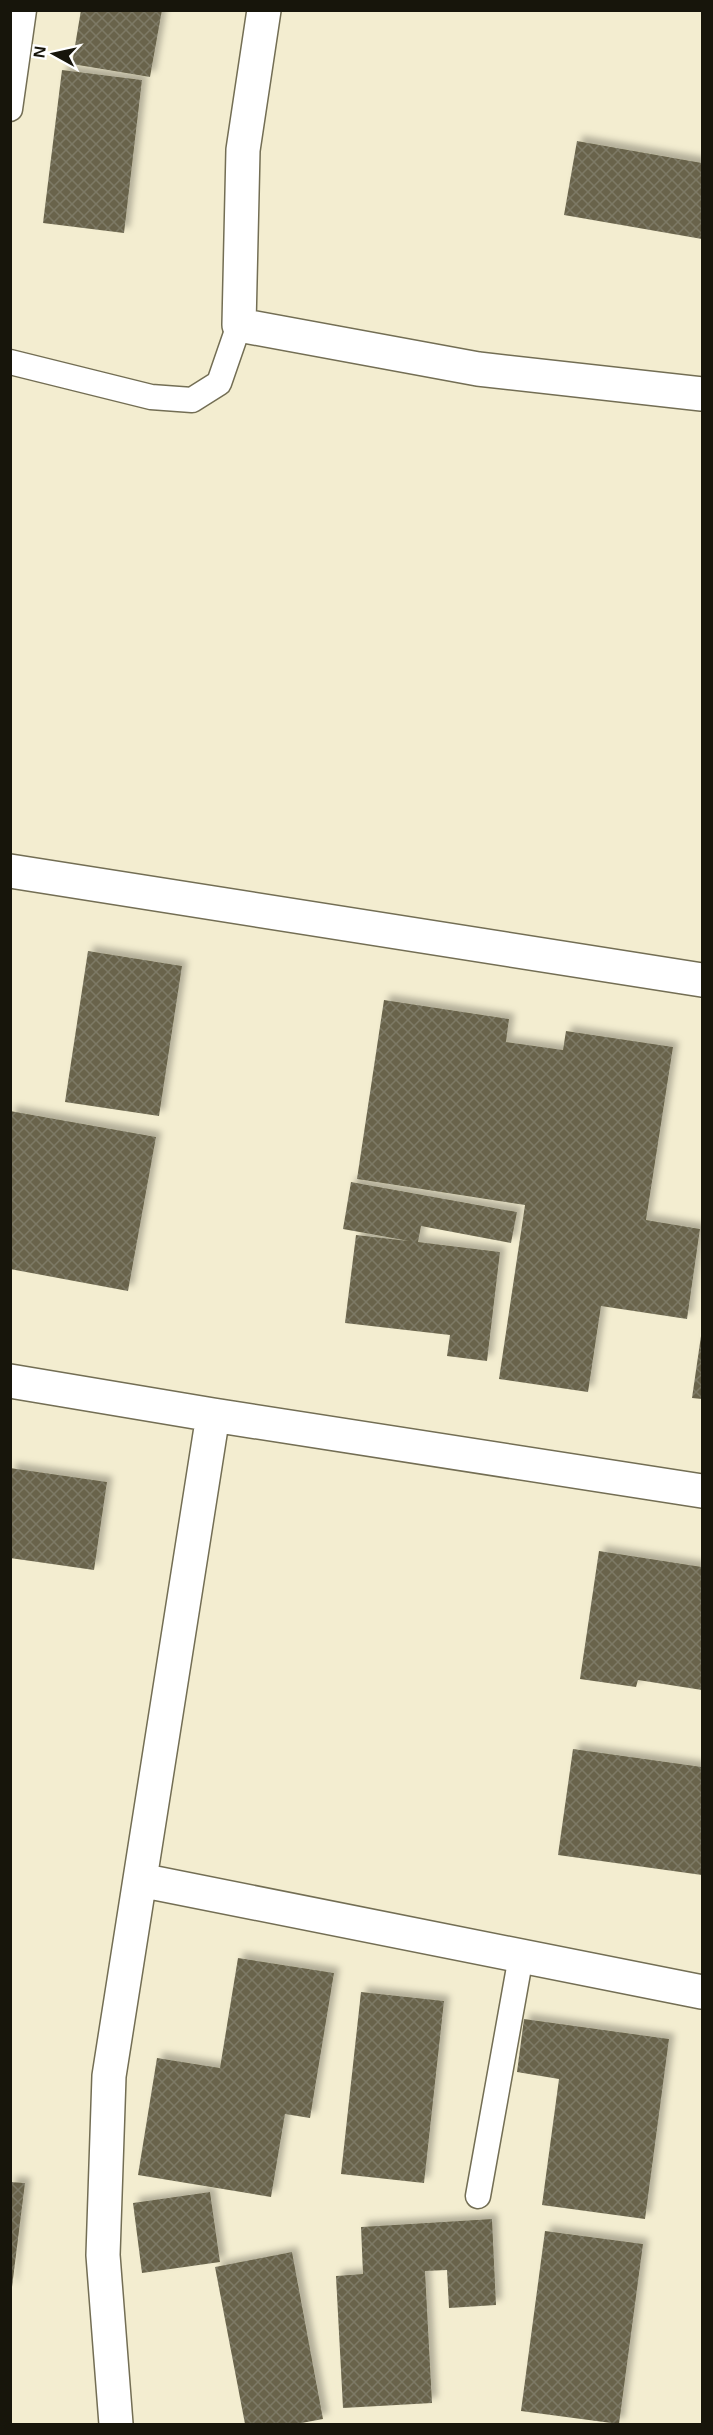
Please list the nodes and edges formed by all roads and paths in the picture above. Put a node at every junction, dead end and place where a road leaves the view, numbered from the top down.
1 (24, 10) edge
2 (264, 10) edge
3 (10, 109) edge
4 (239, 325) junction
5 (10, 362) edge
6 (702, 393) edge
7 (10, 872) edge
8 (702, 980) edge
9 (10, 1381) edge
10 (213, 1415) junction
11 (702, 1491) edge
12 (140, 1880) junction
13 (521, 1956) junction
14 (702, 1992) edge
15 (478, 2196) dead end
16 (116, 2424) edge

1 - 3 lane
2 - 4 street
4 - 5 lane
4 - 6 street
7 - 8 street
9 - 10 street
10 - 11 street
10 - 12 street
12 - 13 street
12 - 16 street
13 - 14 street
13 - 15 lane

